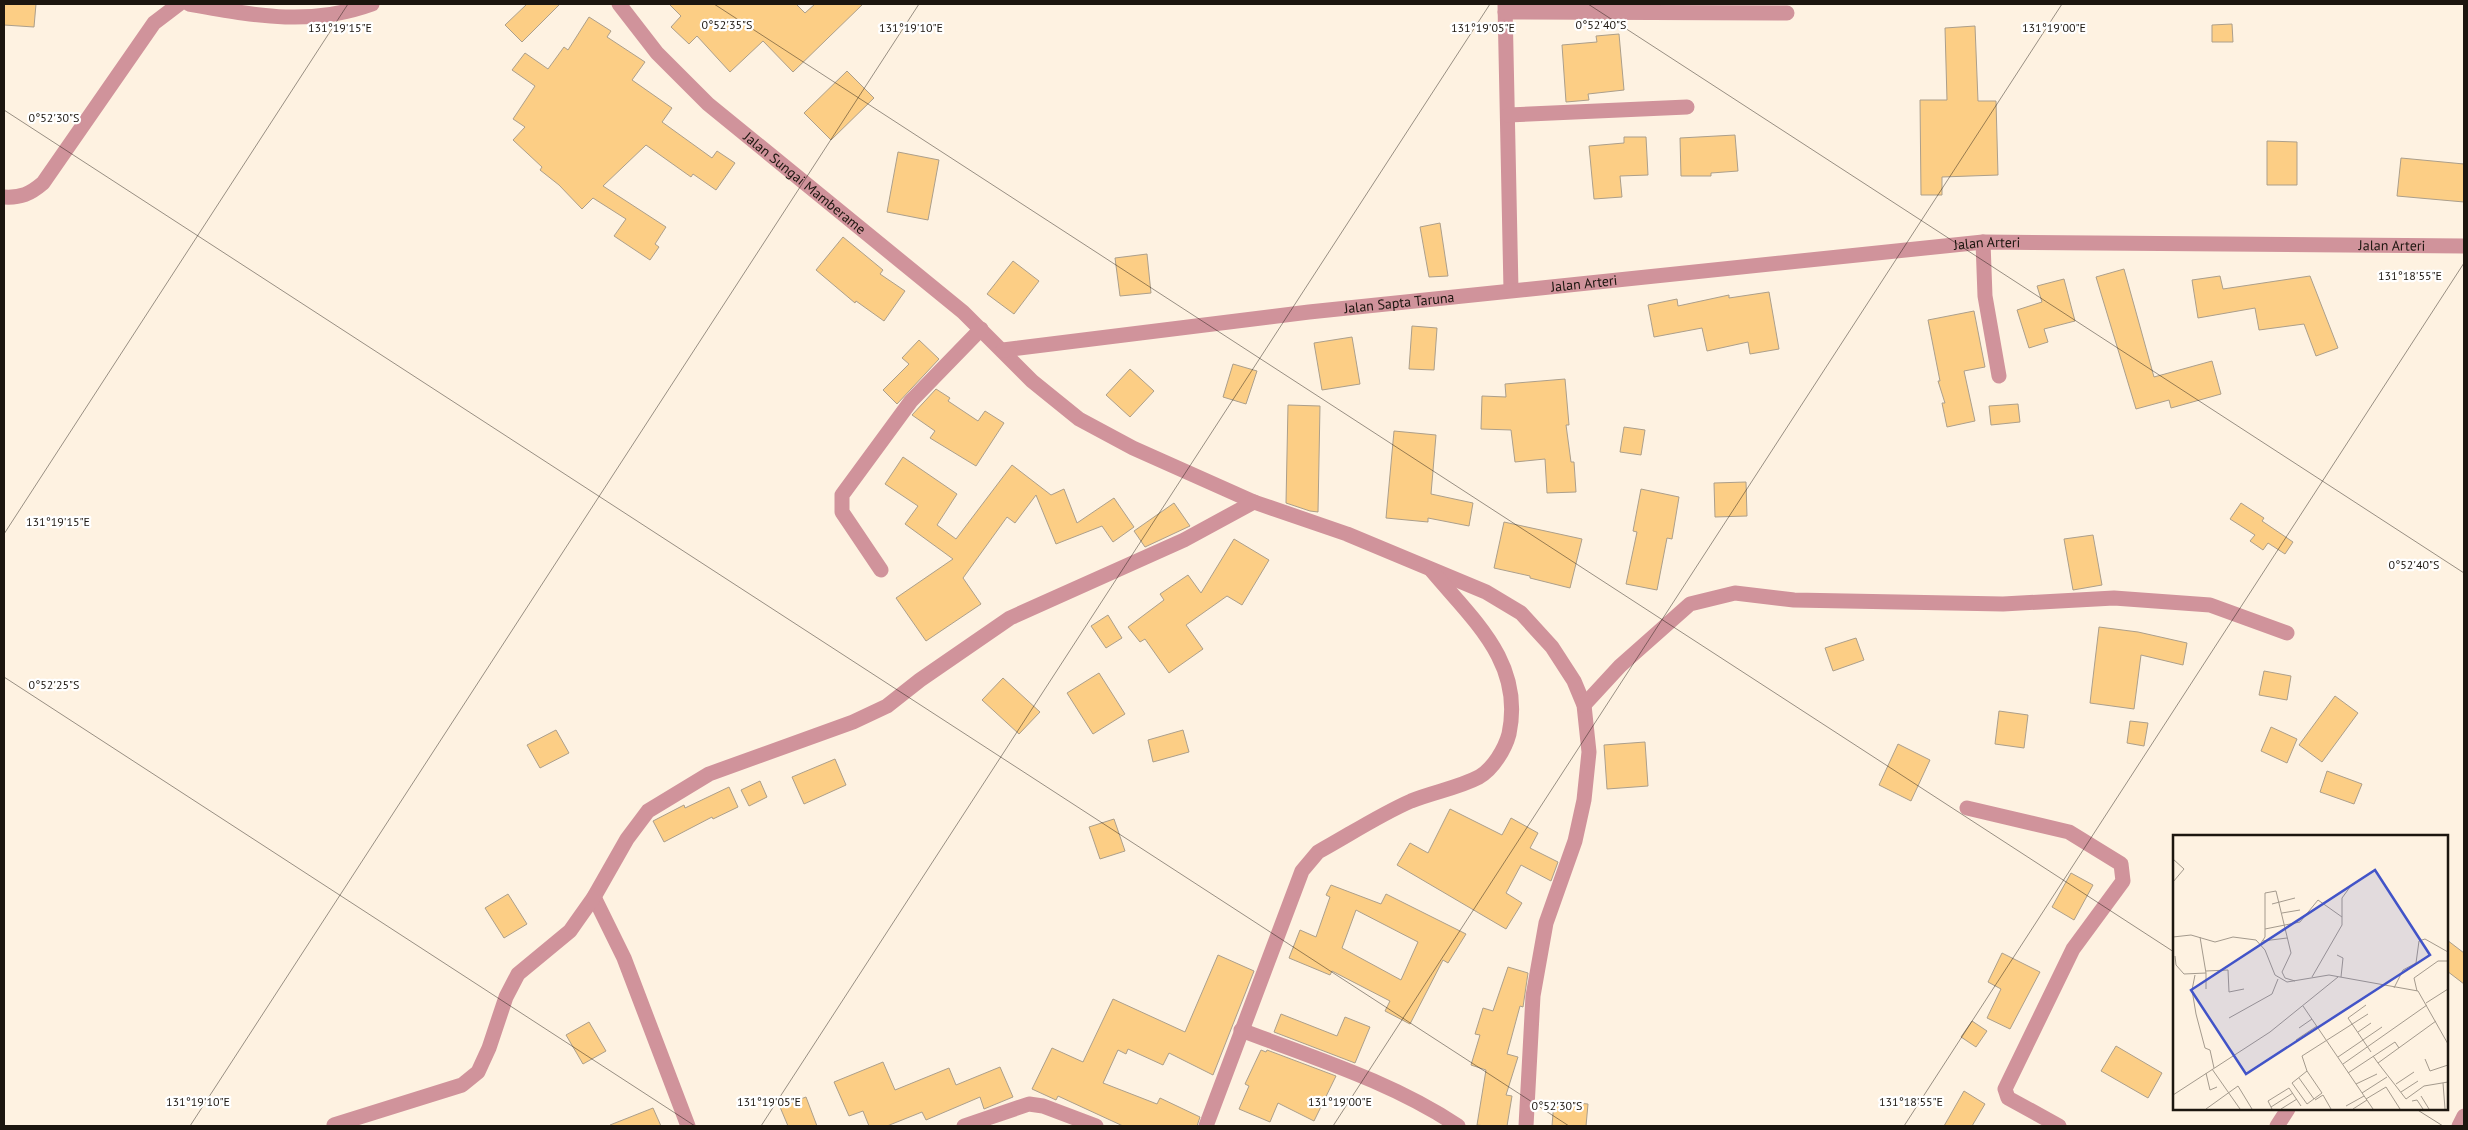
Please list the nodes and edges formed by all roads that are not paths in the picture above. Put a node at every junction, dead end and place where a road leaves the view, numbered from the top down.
1 (180, 4) edge
2 (188, 4) edge
3 (372, 4) edge
4 (618, 4) edge
5 (1505, 8) edge
6 (1787, 13) dead end
7 (1687, 107) dead end
8 (1508, 116) junction
9 (4, 197) edge
10 (1983, 242) junction
11 (2464, 246) edge
12 (1511, 290) junction
13 (981, 329) junction
14 (1003, 350) junction
15 (1999, 376) dead end
16 (1254, 502) junction
17 (1429, 568) junction
18 (881, 570) dead end
19 (2287, 633) dead end
20 (1584, 705) junction
21 (1967, 808) dead end
22 (594, 897) junction
23 (1241, 1030) junction
24 (2287, 1110) edge
25 (2464, 1116) edge
26 (334, 1125) edge
27 (688, 1126) edge
28 (964, 1126) edge
29 (1096, 1126) edge
30 (1206, 1126) edge
31 (1458, 1126) edge
32 (1526, 1126) edge
33 (2059, 1126) edge
34 (2277, 1126) edge
35 (2459, 1126) edge

1 - 9 street
2 - 3 street
4 - 13 street, Jalan Sungai Mamberame
5 - 6 street
5 - 8 street
7 - 8 street
8 - 12 street
10 - 11 street, Jalan Arteri
10 - 12 street, Jalan Arteri
10 - 15 street
12 - 14 street, Jalan Sapta Taruna
13 - 14 street, Jalan Sungai Mamberame
13 - 18 street
14 - 16 street, Jalan Sungai Mamberame
16 - 17 street, Jalan Sungai Mamberame
16 - 22 street
17 - 20 street, Jalan Sungai Mamberame
17 - 23 street
19 - 20 street
20 - 32 street, Jalan Sungai Mamberame
21 - 33 street
22 - 26 street
22 - 27 street
23 - 30 street
23 - 31 street
24 - 34 street
25 - 35 street
28 - 29 street

